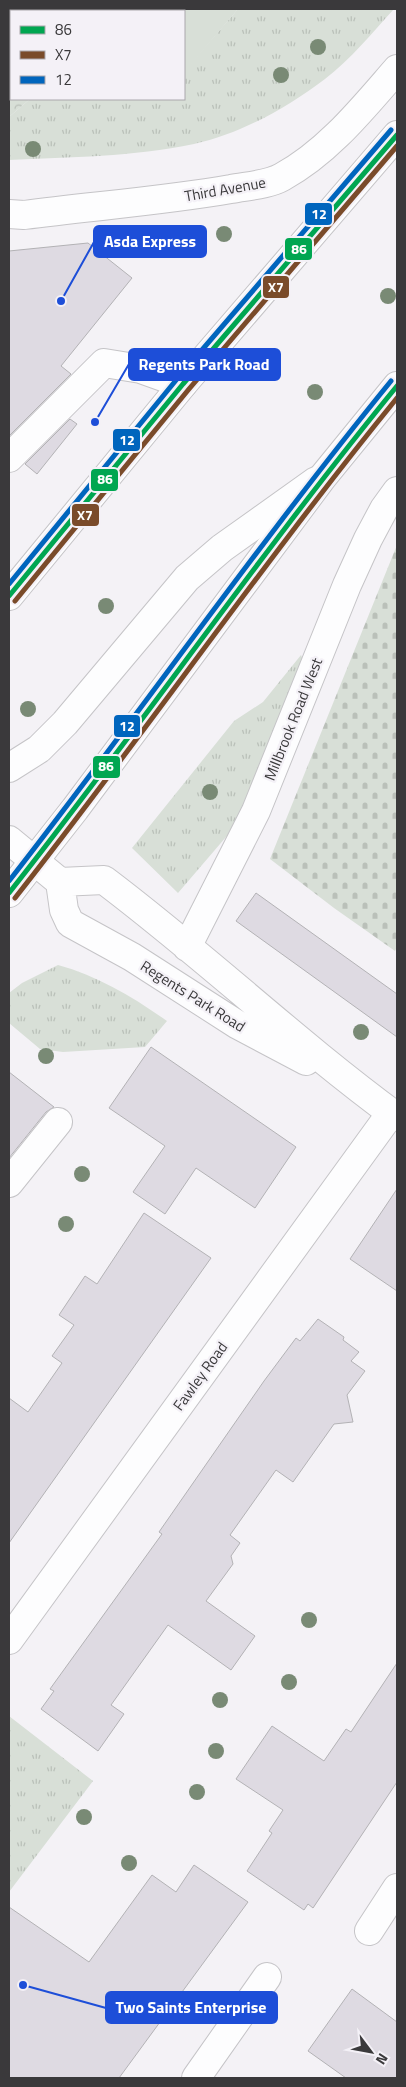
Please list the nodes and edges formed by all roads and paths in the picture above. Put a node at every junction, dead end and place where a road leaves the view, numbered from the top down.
1 (397, 69) edge
2 (397, 135) edge
3 (9, 214) edge
4 (183, 384) junction
5 (397, 386) edge
6 (9, 458) edge
7 (322, 478) junction
8 (397, 491) edge
9 (9, 596) edge
10 (9, 768) edge
11 (9, 840) edge
12 (22, 858) edge
13 (60, 882) junction
14 (9, 893) edge
15 (187, 947) junction
16 (354, 1087) junction
17 (394, 1115) edge
18 (58, 1122) dead end
19 (9, 1182) edge
20 (9, 1640) edge
21 (397, 1888) edge
22 (369, 1931) dead end
23 (267, 1977) dead end
24 (196, 2078) edge

1 - 3 main road, Third Avenue
2 - 4 main road
4 - 6 main road
4 - 9 main road
5 - 7 main road
7 - 10 main road
7 - 12 main road
8 - 15 main road, Millbrook Road West
11 - 12 main road
12 - 13 main road
12 - 14 main road
13 - 15 main road, Regents Park Road
13 - 16 main road, Regents Park Road
15 - 16 main road, Regents Park Road
16 - 17 main road, Regents Park Road
17 - 20 main road, Fawley Road
18 - 19 main road
21 - 22 main road
23 - 24 main road

